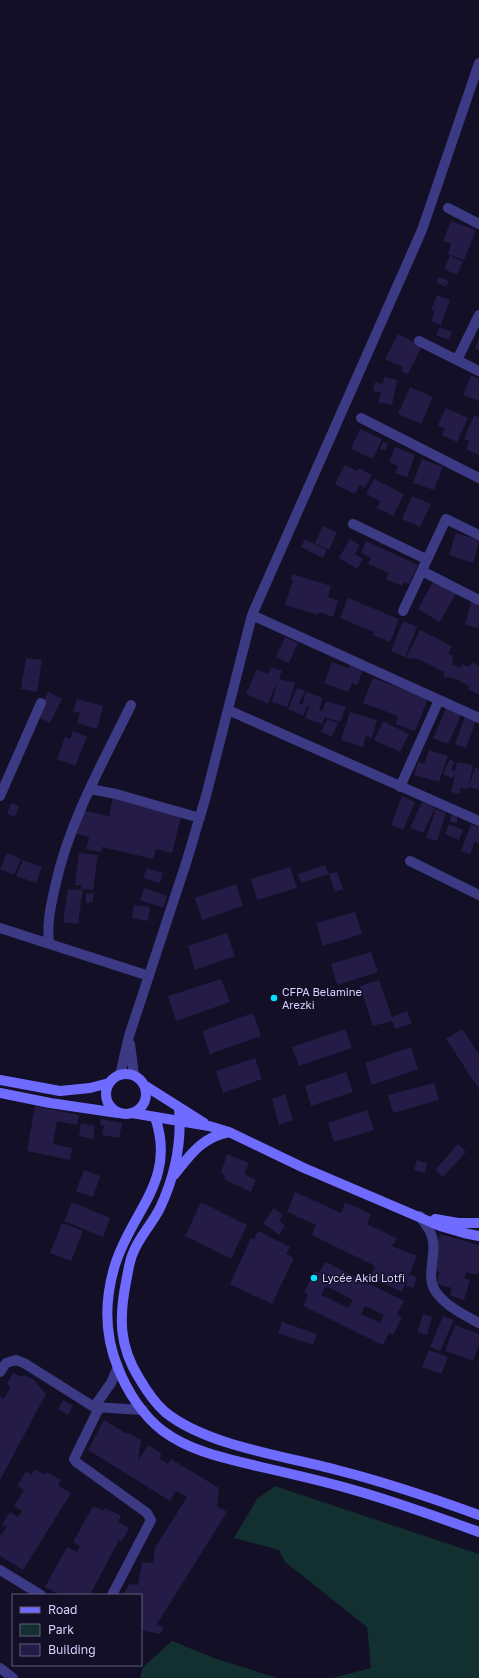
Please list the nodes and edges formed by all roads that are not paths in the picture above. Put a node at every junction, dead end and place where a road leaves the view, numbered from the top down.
1 (479, 63) edge
2 (448, 208) dead end
3 (479, 224) edge
4 (479, 315) edge
5 (419, 341) dead end
6 (457, 360) junction
7 (479, 371) edge
8 (361, 418) dead end
9 (479, 478) edge
10 (353, 524) dead end
11 (479, 535) edge
12 (426, 559) junction
13 (422, 571) junction
14 (479, 600) edge
15 (403, 610) dead end
16 (252, 615) junction
17 (439, 700) junction
18 (41, 703) dead end
19 (131, 705) dead end
20 (228, 710) junction
21 (479, 718) edge
22 (400, 788) junction
23 (90, 789) junction
24 (0, 796) edge
25 (200, 818) junction
26 (479, 821) edge
27 (410, 861) dead end
28 (479, 895) edge
29 (0, 928) edge
30 (49, 944) junction
31 (149, 976) junction
32 (129, 1036) junction
33 (120, 1075) junction
34 (134, 1075) junction
35 (0, 1080) edge
36 (109, 1083) junction
37 (144, 1085) junction
38 (0, 1093) edge
39 (179, 1108) junction
40 (119, 1113) junction
41 (132, 1113) junction
42 (155, 1117) junction
43 (180, 1121) junction
44 (209, 1126) junction
45 (229, 1132) junction
46 (173, 1177) junction
47 (420, 1216) junction
48 (479, 1223) edge
49 (479, 1236) edge
50 (479, 1323) edge
51 (118, 1367) junction
52 (0, 1372) edge
53 (97, 1408) junction
54 (143, 1410) junction
55 (479, 1515) edge
56 (479, 1532) edge
57 (0, 1570) edge
58 (39, 1594) edge
59 (113, 1594) edge
60 (0, 1668) edge
61 (13, 1678) edge

1 - 16 street
2 - 3 street
4 - 6 street
5 - 6 street
6 - 7 street
8 - 9 street
10 - 12 street
11 - 12 street
12 - 13 street
13 - 14 street
13 - 15 street
16 - 17 street
16 - 20 street
17 - 21 street
17 - 22 street
18 - 24 street
19 - 23 street
20 - 22 street
20 - 25 street
22 - 26 street
23 - 25 street
23 - 30 street
25 - 31 street
27 - 28 street
29 - 30 street
30 - 31 street
31 - 32 street
32 - 33 street
32 - 34 street
33 - 34 main road
33 - 36 main road
34 - 37 main road
35 - 36 main road
36 - 40 main road
37 - 39 main road
37 - 41 main road
38 - 40 main road
39 - 43 main road
39 - 44 main road
40 - 41 main road
41 - 42 main road
42 - 43 main road
42 - 51 main road
43 - 44 main road
43 - 46 main road
44 - 45 main road
45 - 46 main road
45 - 47 main road
46 - 55 main road
47 - 48 main road
47 - 49 main road
47 - 50 street
51 - 53 street
51 - 54 main road
52 - 53 street
53 - 54 street
53 - 59 street
54 - 56 main road
57 - 58 street
60 - 61 street

